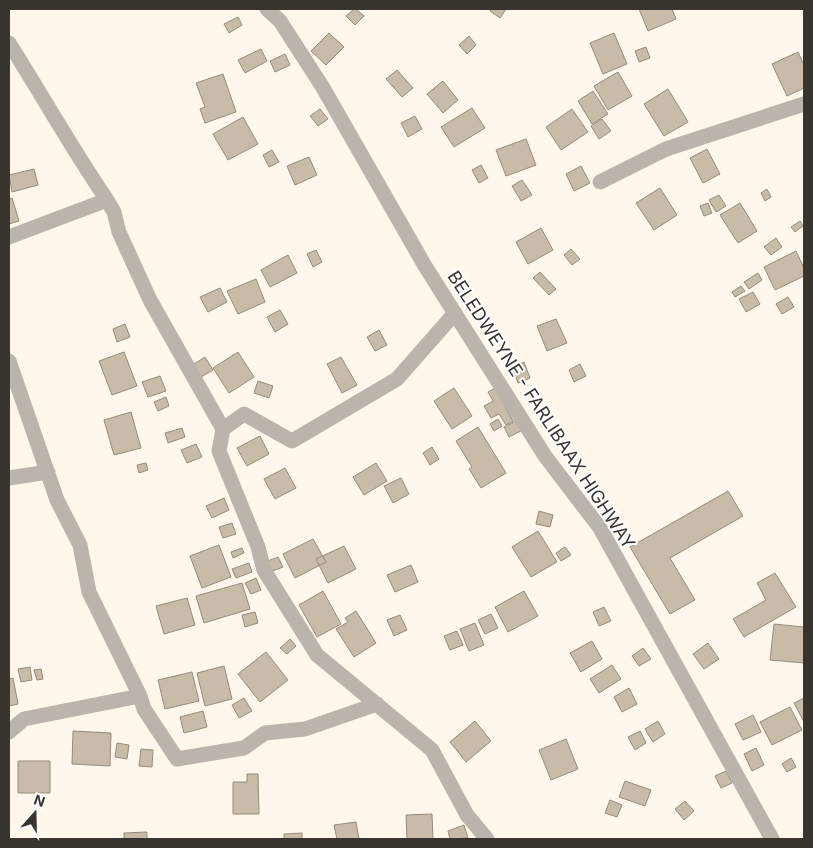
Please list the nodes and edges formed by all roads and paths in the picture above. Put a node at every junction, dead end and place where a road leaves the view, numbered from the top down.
1 (267, 9) edge
2 (9, 43) edge
3 (804, 104) edge
4 (600, 182) dead end
5 (107, 200) junction
6 (9, 237) edge
7 (455, 313) junction
8 (9, 361) edge
9 (223, 429) junction
10 (48, 472) junction
11 (9, 478) edge
12 (140, 696) junction
13 (376, 704) junction
14 (9, 732) edge
15 (487, 839) edge
16 (772, 839) edge

1 - 7 street, BELEDWEYNE - FARLIBAAX HIGHWAY
2 - 5 street
3 - 4 street
5 - 6 street
5 - 9 street
7 - 9 street
7 - 16 street, BELEDWEYNE - FARLIBAAX HIGHWAY
8 - 10 street
9 - 13 street
10 - 11 street
10 - 12 street
12 - 13 street
12 - 14 street
13 - 15 street

